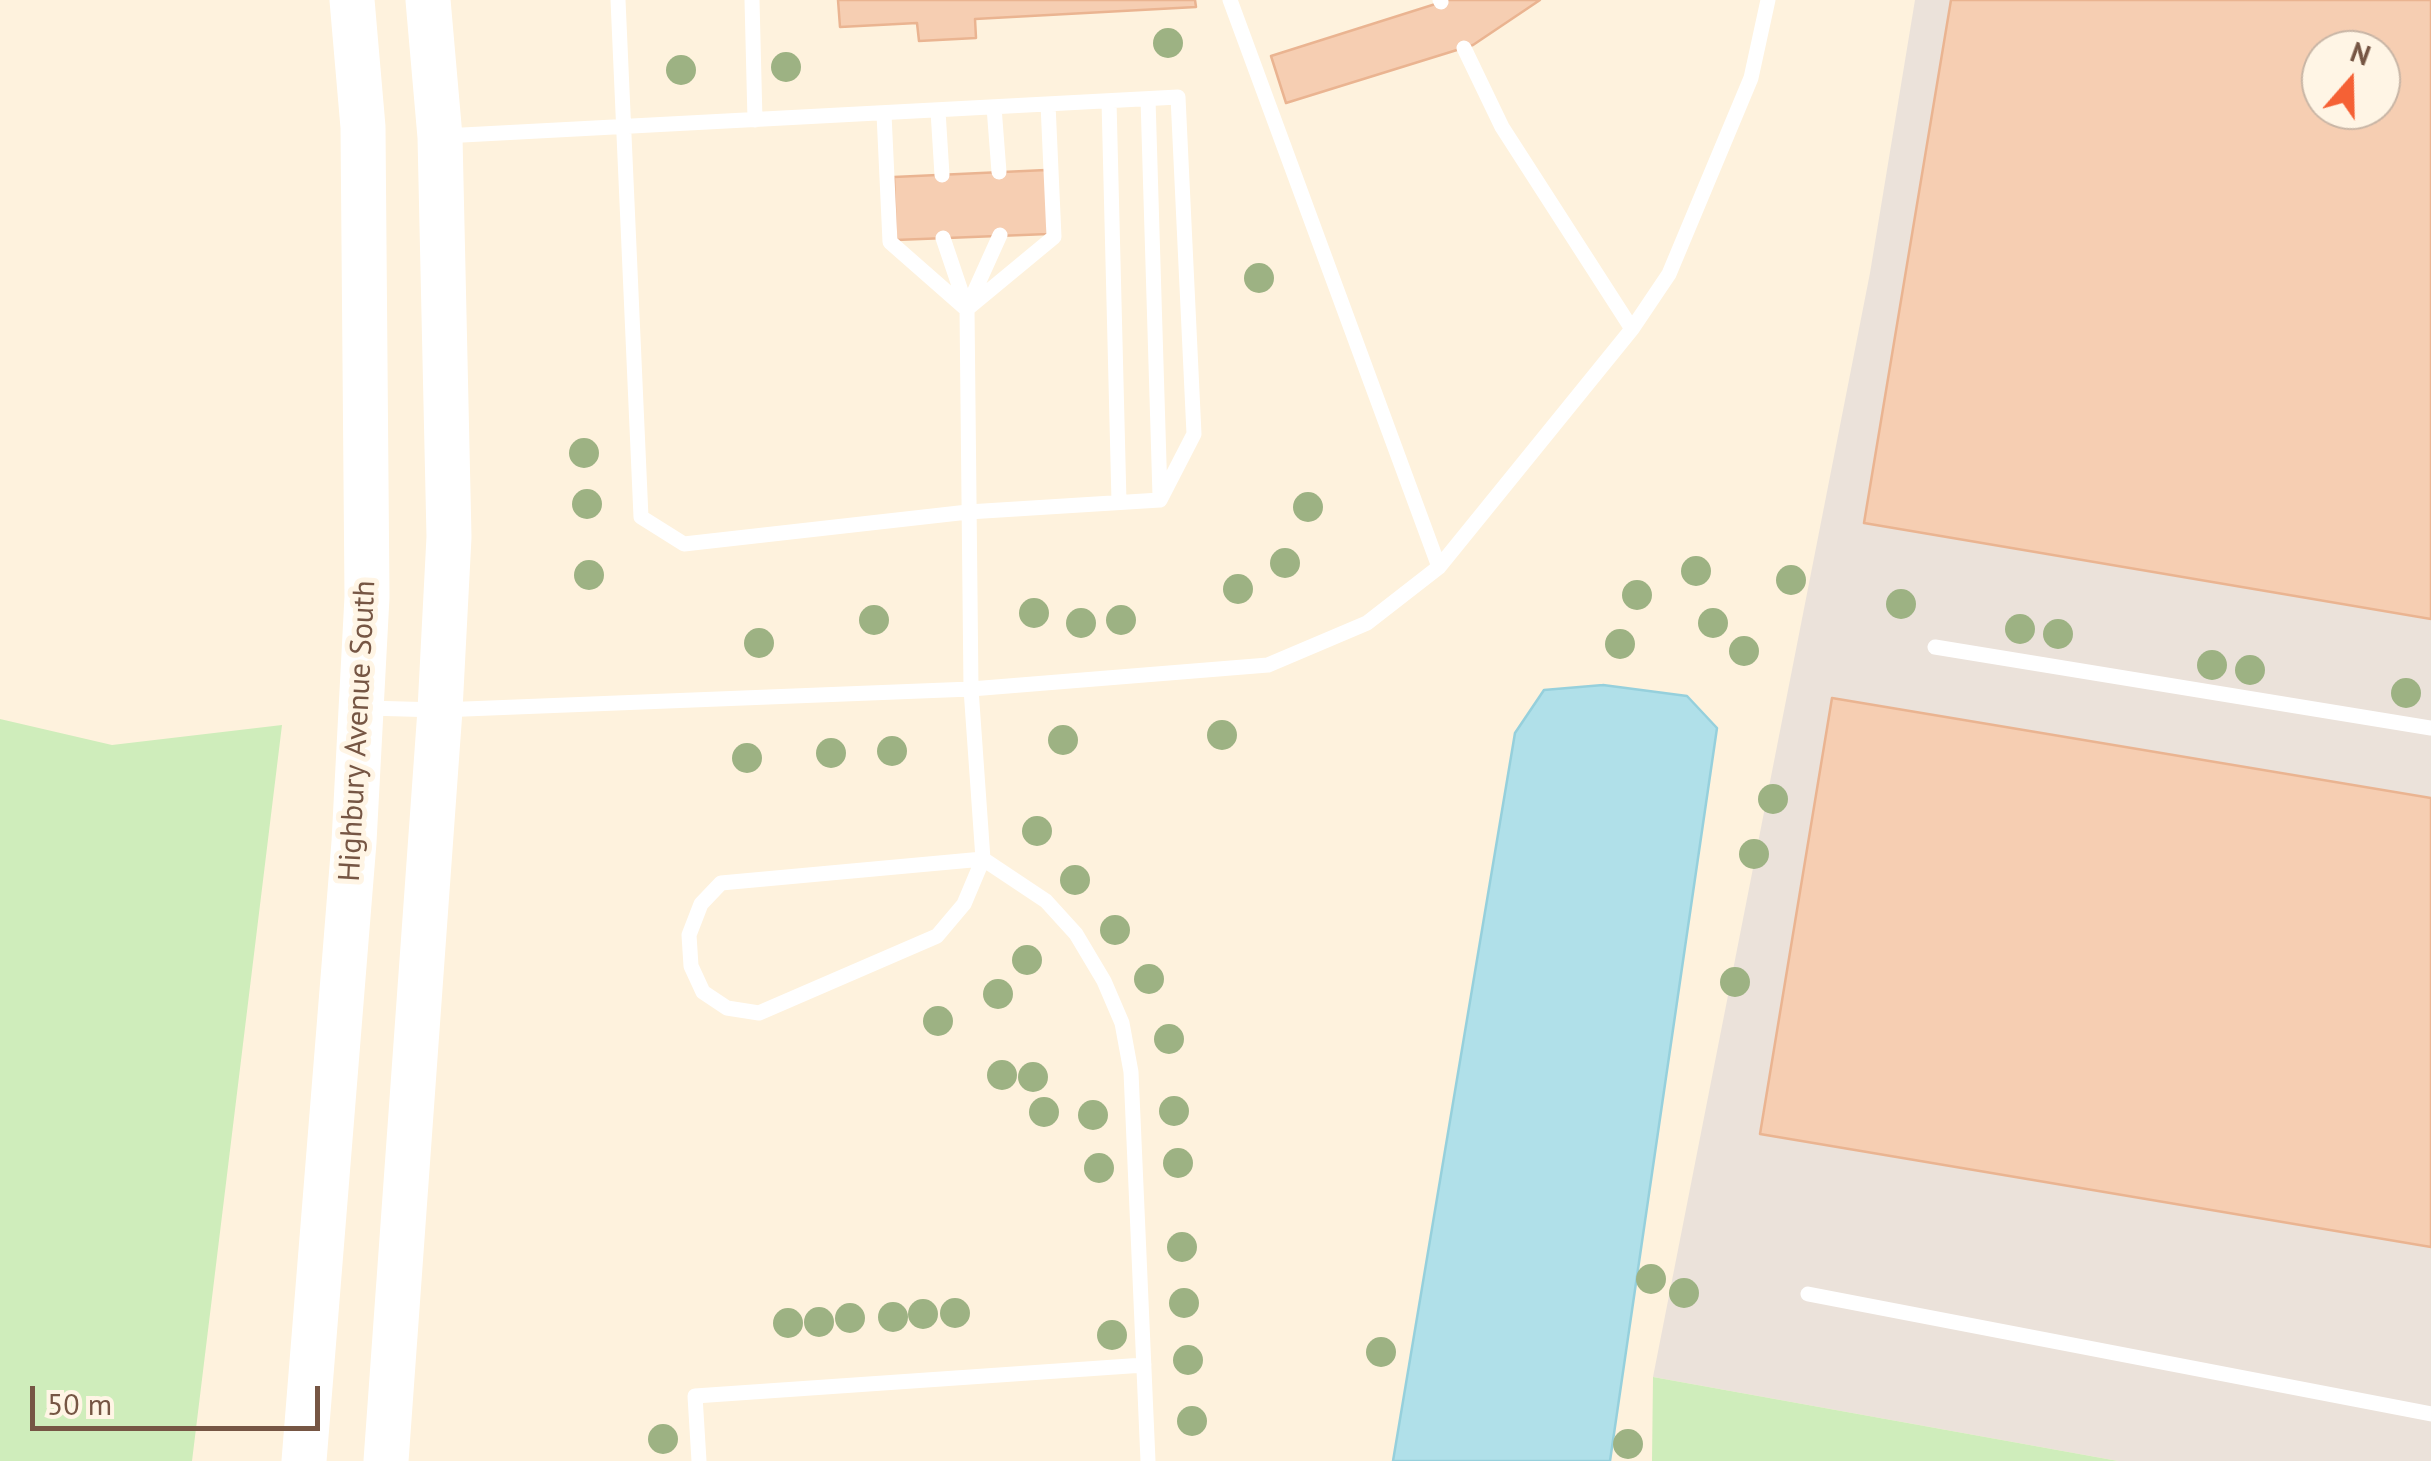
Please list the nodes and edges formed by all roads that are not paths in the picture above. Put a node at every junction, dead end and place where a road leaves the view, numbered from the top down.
1 (352, 0) edge
2 (428, 0) edge
3 (618, 0) edge
4 (752, 0) edge
5 (1230, 0) edge
6 (1768, 0) edge
7 (1464, 48) dead end
8 (1148, 99) junction
9 (1109, 101) junction
10 (1048, 104) junction
11 (994, 107) junction
12 (938, 111) junction
13 (884, 114) junction
14 (755, 120) junction
15 (624, 129) junction
16 (440, 137) junction
17 (1000, 172) dead end
18 (942, 174) dead end
19 (1000, 235) dead end
20 (943, 238) dead end
21 (966, 309) junction
22 (1632, 328) junction
23 (1160, 500) junction
24 (1119, 502) junction
25 (968, 512) junction
26 (1439, 567) junction
27 (1935, 648) dead end
28 (971, 689) junction
29 (361, 707) junction
30 (440, 710) junction
31 (2431, 728) edge
32 (983, 859) junction
33 (1808, 1294) dead end
34 (1144, 1365) junction
35 (2431, 1414) edge
36 (304, 1461) edge
37 (386, 1461) edge
38 (700, 1461) edge
39 (1148, 1461) edge

1 - 29 main road, Highbury Avenue South
2 - 16 main road
3 - 15 lane
4 - 14 lane
5 - 26 lane
6 - 22 lane
7 - 22 lane
8 - 9 lane
8 - 23 lane
8 - 23 lane
9 - 10 lane
9 - 24 lane
10 - 11 lane
10 - 21 lane
11 - 12 lane
11 - 17 lane
12 - 13 lane
12 - 18 lane
13 - 14 lane
13 - 21 lane
14 - 15 lane
15 - 16 lane
15 - 25 lane
16 - 30 main road
19 - 21 lane
20 - 21 lane
21 - 25 lane
22 - 26 lane
23 - 24 lane
24 - 25 lane
25 - 28 lane
26 - 28 lane
27 - 31 lane
28 - 30 lane
28 - 32 lane
29 - 30 lane
29 - 36 main road, Highbury Avenue South
30 - 37 main road
32 - 32 lane
32 - 34 lane
33 - 35 lane
34 - 38 lane
34 - 39 lane

